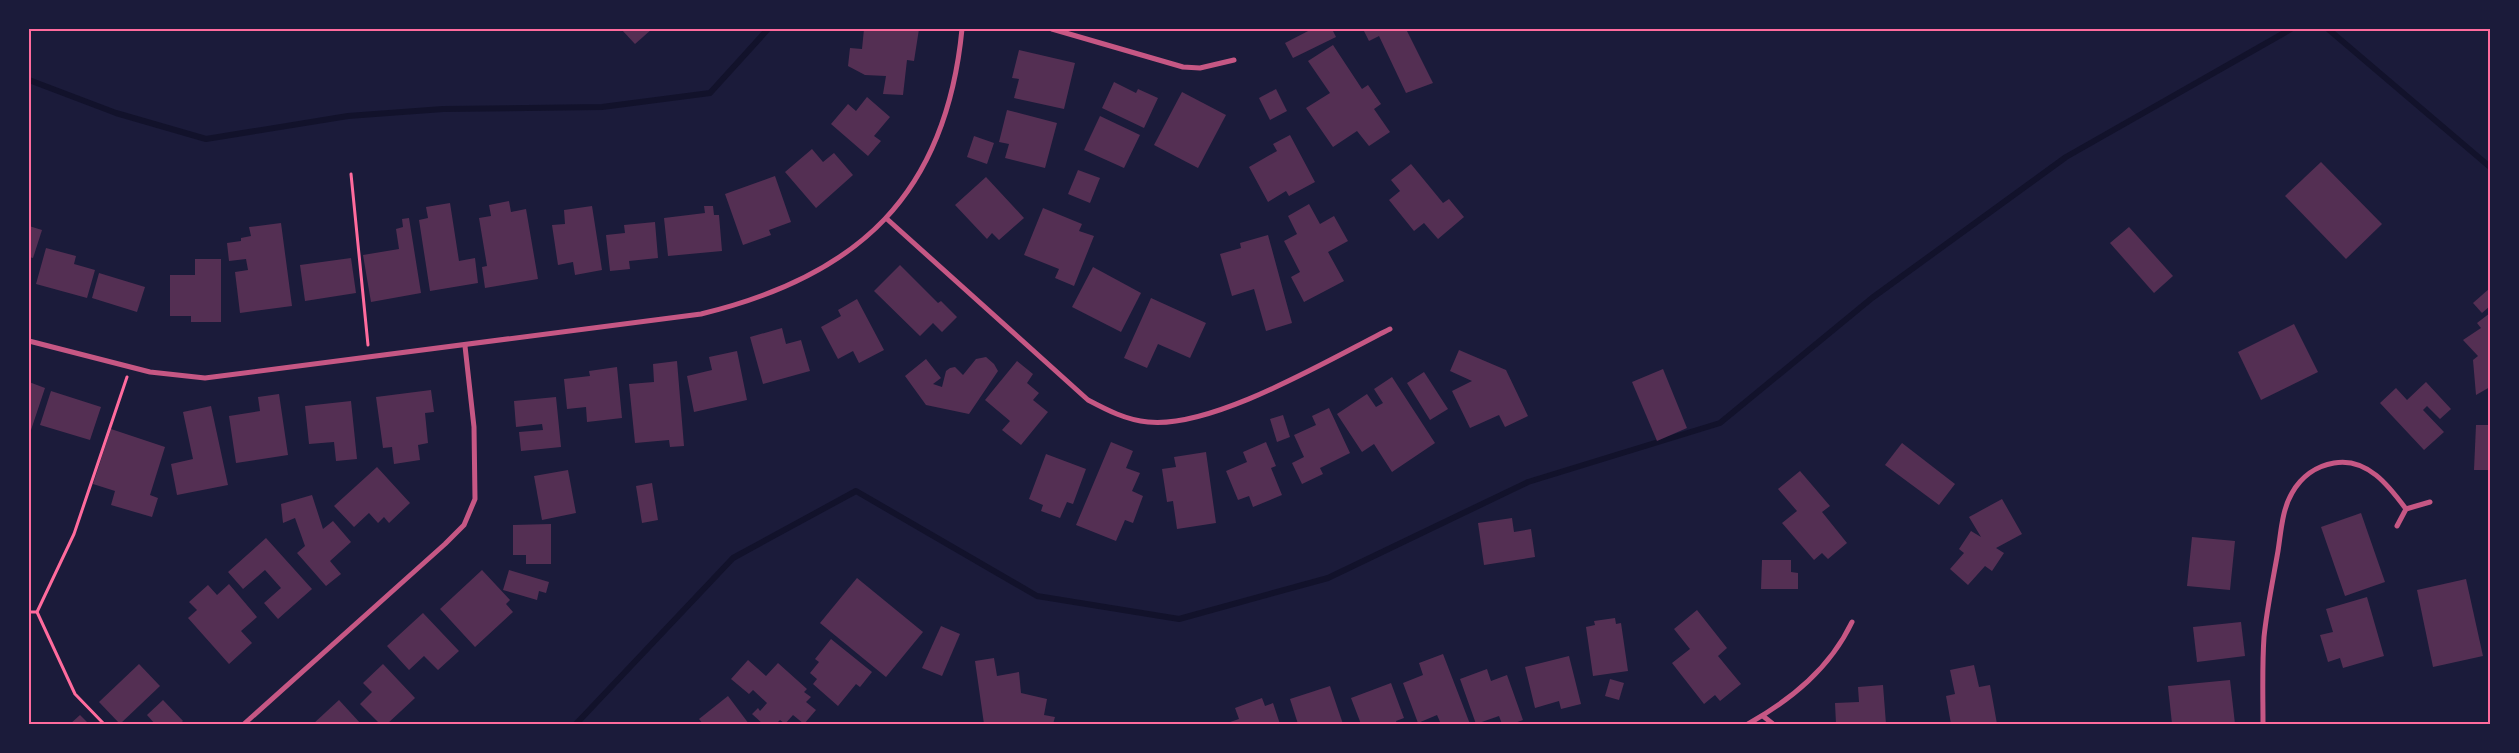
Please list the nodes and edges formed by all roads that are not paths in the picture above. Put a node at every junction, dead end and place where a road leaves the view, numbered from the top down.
1 (962, 29) edge
2 (1052, 29) edge
3 (1234, 60) dead end
4 (887, 219) junction
5 (1390, 329) dead end
6 (29, 340) edge
7 (466, 346) junction
8 (2430, 502) dead end
9 (2406, 509) junction
10 (2397, 526) dead end
11 (1852, 622) dead end
12 (1763, 716) junction
13 (244, 724) edge
14 (1748, 724) edge
15 (1773, 724) edge
16 (2263, 724) edge

1 - 4 street
2 - 3 street
4 - 5 street
4 - 7 street
6 - 7 street
7 - 13 street
8 - 9 street
9 - 10 street
9 - 16 street
11 - 12 street
12 - 14 street
12 - 15 street

